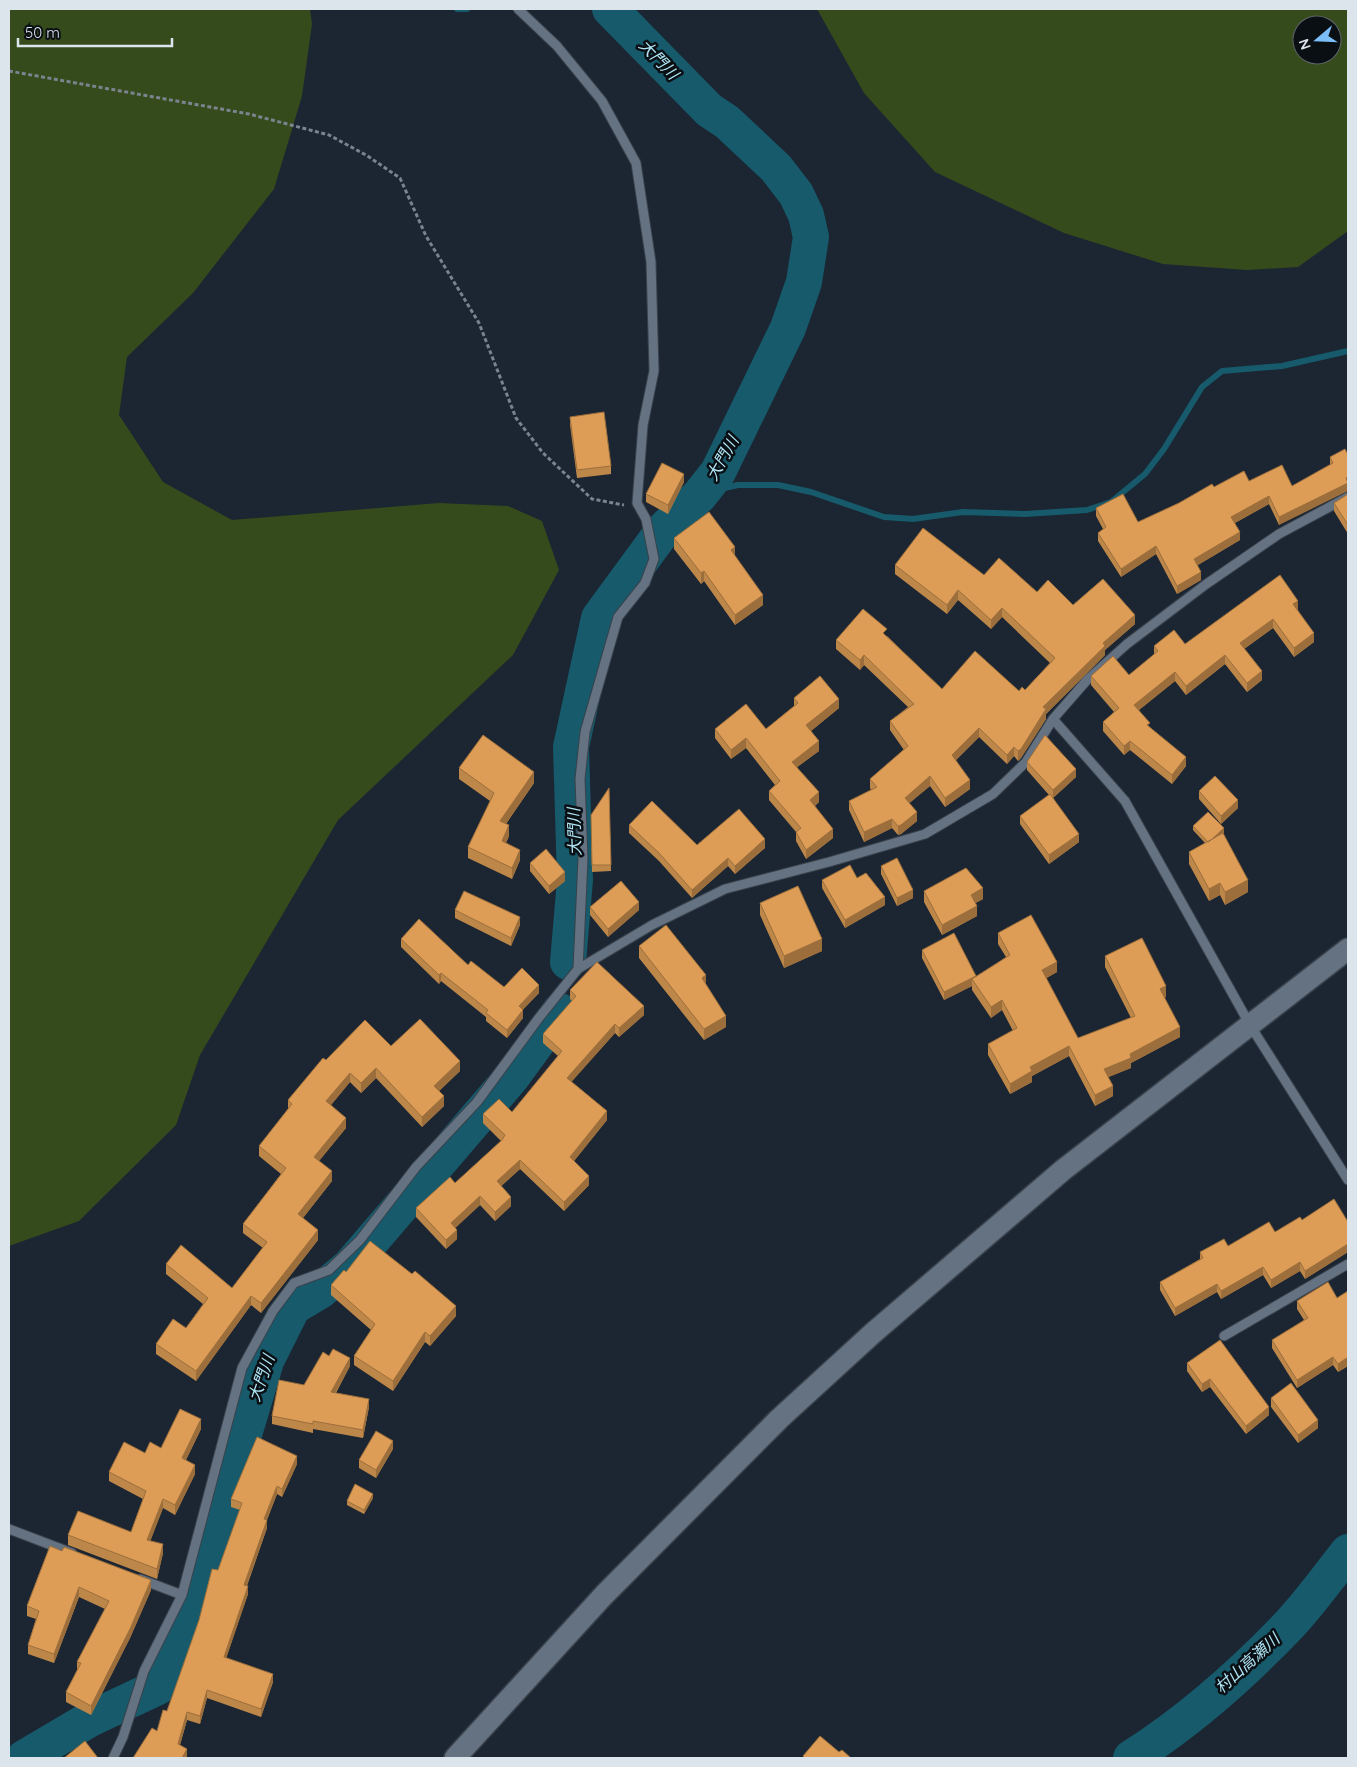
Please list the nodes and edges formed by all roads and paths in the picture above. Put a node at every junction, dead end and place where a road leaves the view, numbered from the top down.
1 (518, 9) edge
2 (9, 71) edge
3 (1348, 497) edge
4 (637, 503) junction
5 (1053, 719) junction
6 (1348, 949) edge
7 (578, 969) junction
8 (1250, 1025) junction
9 (1348, 1180) edge
10 (1348, 1264) edge
11 (1224, 1336) dead end
12 (9, 1529) edge
13 (82, 1557) edge
14 (127, 1574) edge
15 (182, 1596) junction
16 (113, 1758) edge
17 (455, 1758) edge

1 - 4 lane
2 - 4 path
3 - 5 lane
4 - 7 lane
5 - 7 lane
5 - 8 lane
6 - 8 street
7 - 15 lane
8 - 9 lane
8 - 17 street
10 - 11 lane
12 - 13 lane
14 - 15 lane
15 - 16 lane

